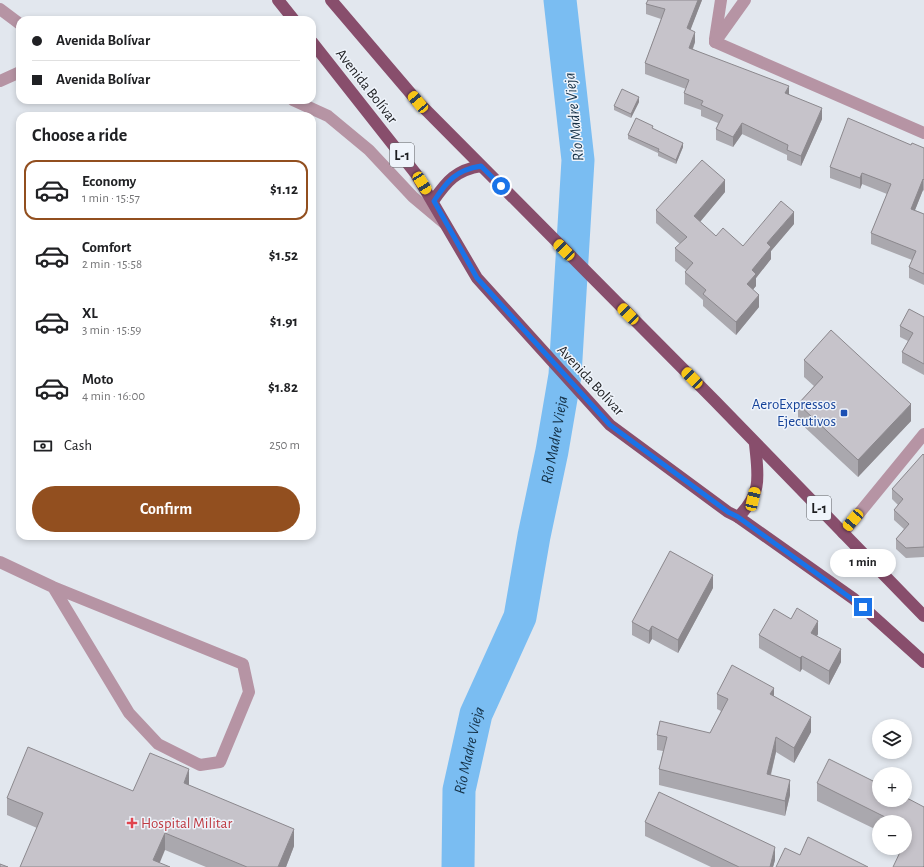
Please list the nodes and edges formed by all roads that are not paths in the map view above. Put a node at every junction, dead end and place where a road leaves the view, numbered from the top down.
1 (278, 0) edge
2 (331, 0) edge
3 (721, 0) edge
4 (745, 0) edge
5 (0, 9) edge
6 (291, 16) edge
7 (16, 21) edge
8 (715, 42) junction
9 (316, 47) edge
10 (16, 74) edge
11 (0, 81) edge
12 (302, 104) edge
13 (924, 133) edge
14 (481, 166) junction
15 (434, 201) junction
16 (448, 226) junction
17 (924, 434) edge
18 (755, 444) junction
19 (733, 515) junction
20 (843, 533) junction
21 (0, 562) edge
22 (53, 587) junction
23 (924, 616) edge
24 (924, 662) edge

1 - 6 main road
2 - 14 main road, Avenida Bolívar / L-1
3 - 8 street
4 - 8 street
5 - 7 street
8 - 13 street
9 - 15 main road, Avenida Bolívar / L-1
10 - 11 street
12 - 16 street
14 - 15 main road
14 - 18 main road, Avenida Bolívar / L-1
15 - 16 main road, Avenida Bolívar / L-1
16 - 19 main road, Avenida Bolívar / L-1
17 - 20 street
18 - 19 main road
18 - 20 main road, Avenida Bolívar / L-1
19 - 24 main road, Avenida Bolívar / L-1
20 - 23 main road, Avenida Bolívar / L-1
21 - 22 street
22 - 22 street

